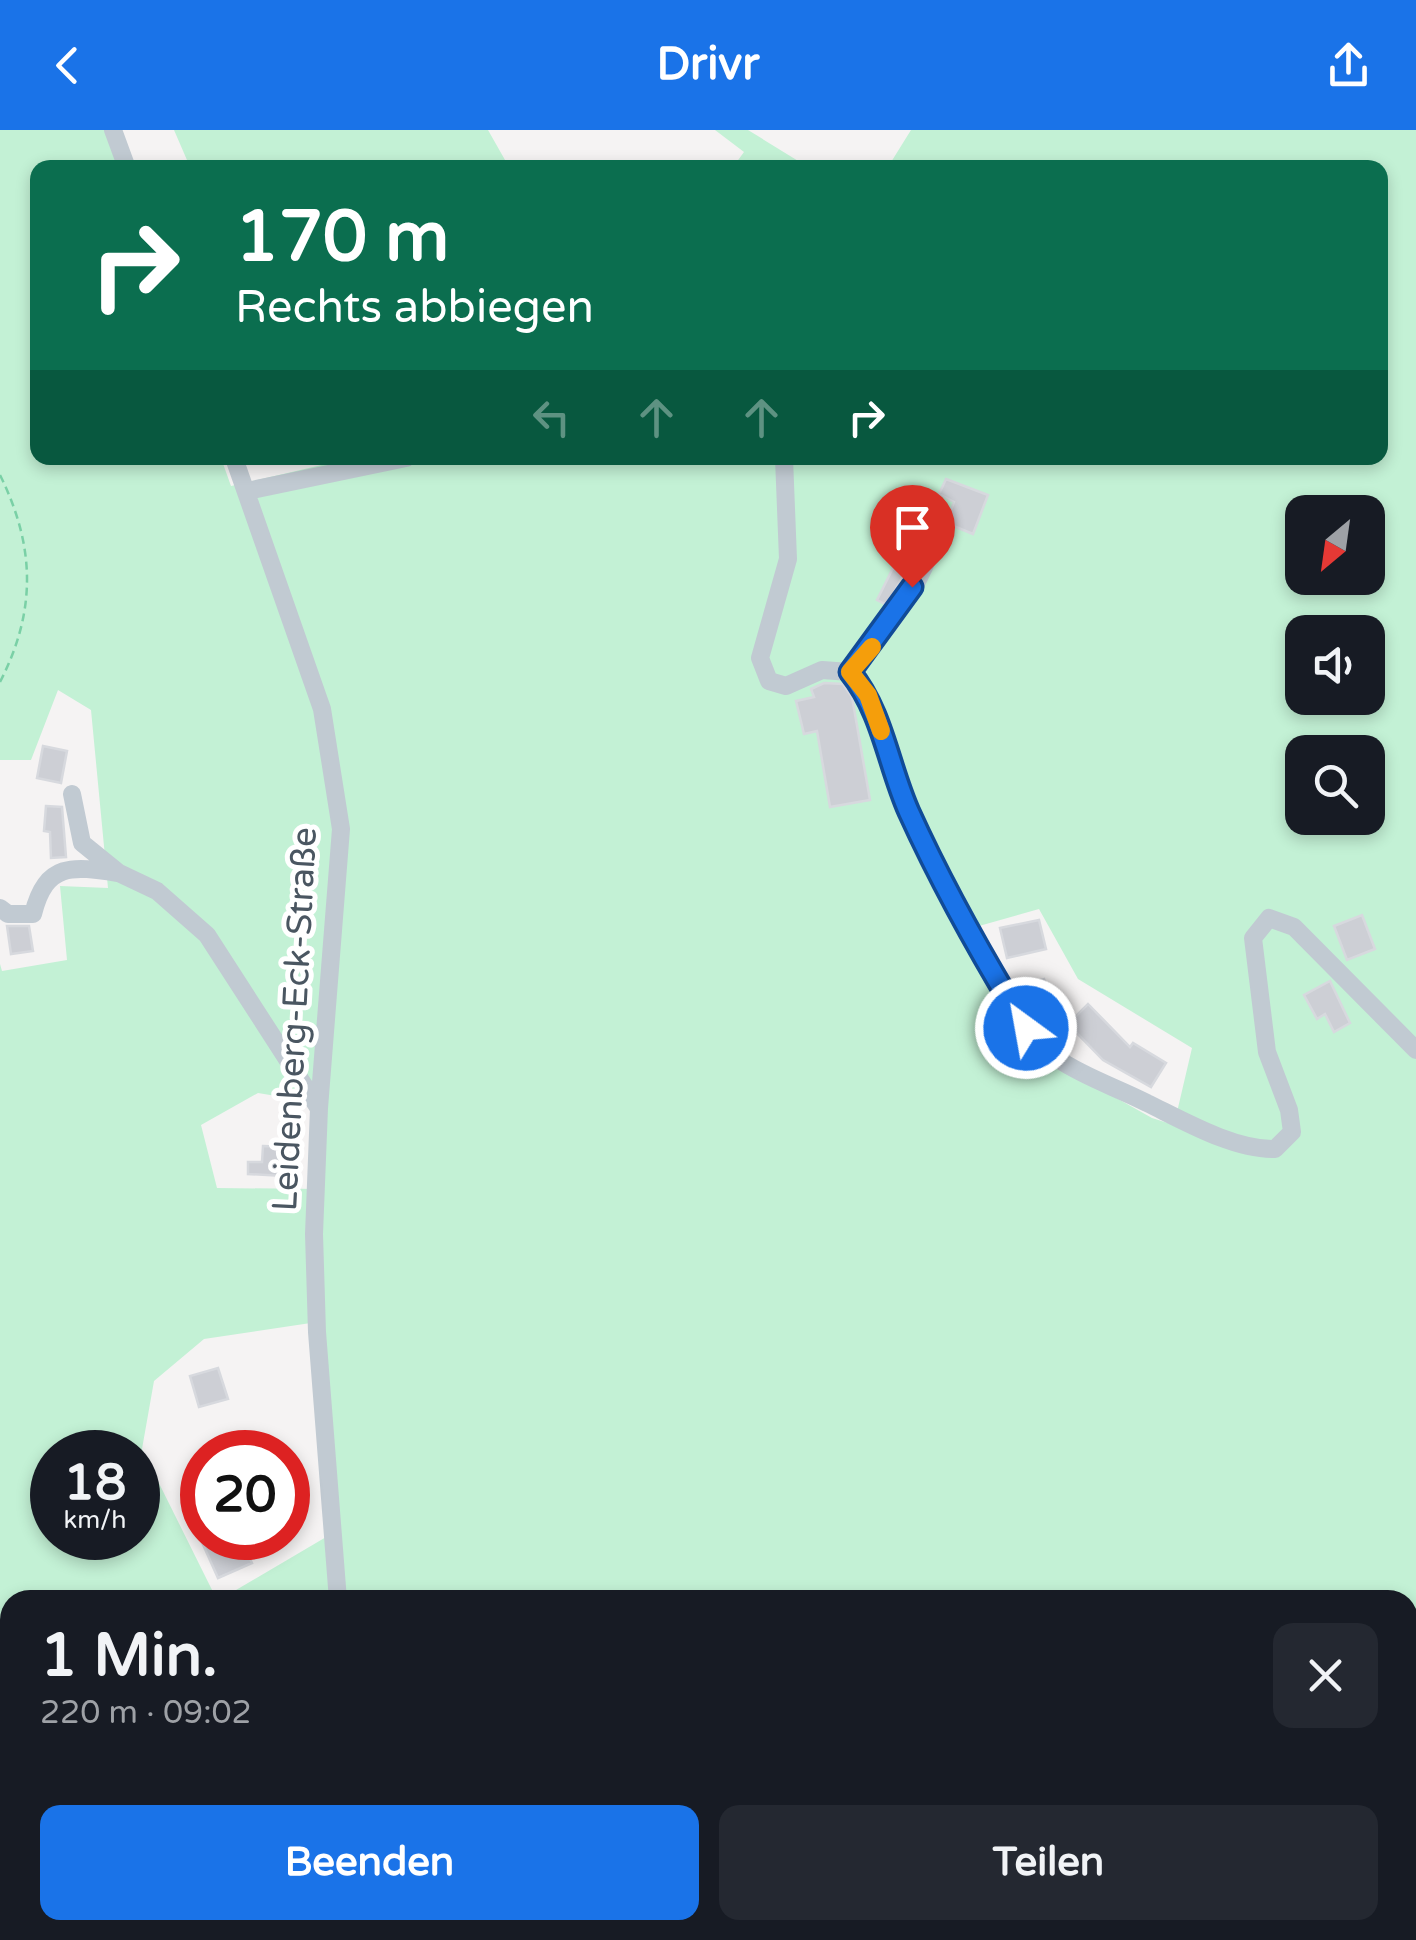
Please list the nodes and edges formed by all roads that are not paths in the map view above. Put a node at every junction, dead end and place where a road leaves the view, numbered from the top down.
1 (113, 130) edge
2 (124, 160) edge
3 (237, 465) edge
4 (372, 465) edge
5 (784, 465) edge
6 (247, 491) junction
7 (933, 537) dead end
8 (850, 672) junction
9 (72, 794) dead end
10 (119, 873) junction
11 (0, 908) edge
12 (1416, 1050) edge
13 (319, 1108) junction
14 (337, 1590) edge

1 - 2 street
3 - 6 street, Leidenberg-Eck-Straße
4 - 6 street
5 - 8 street
6 - 13 street, Leidenberg-Eck-Straße
7 - 8 street
8 - 12 street
9 - 10 street
10 - 11 street
10 - 13 street
13 - 14 street, Leidenberg-Eck-Straße

